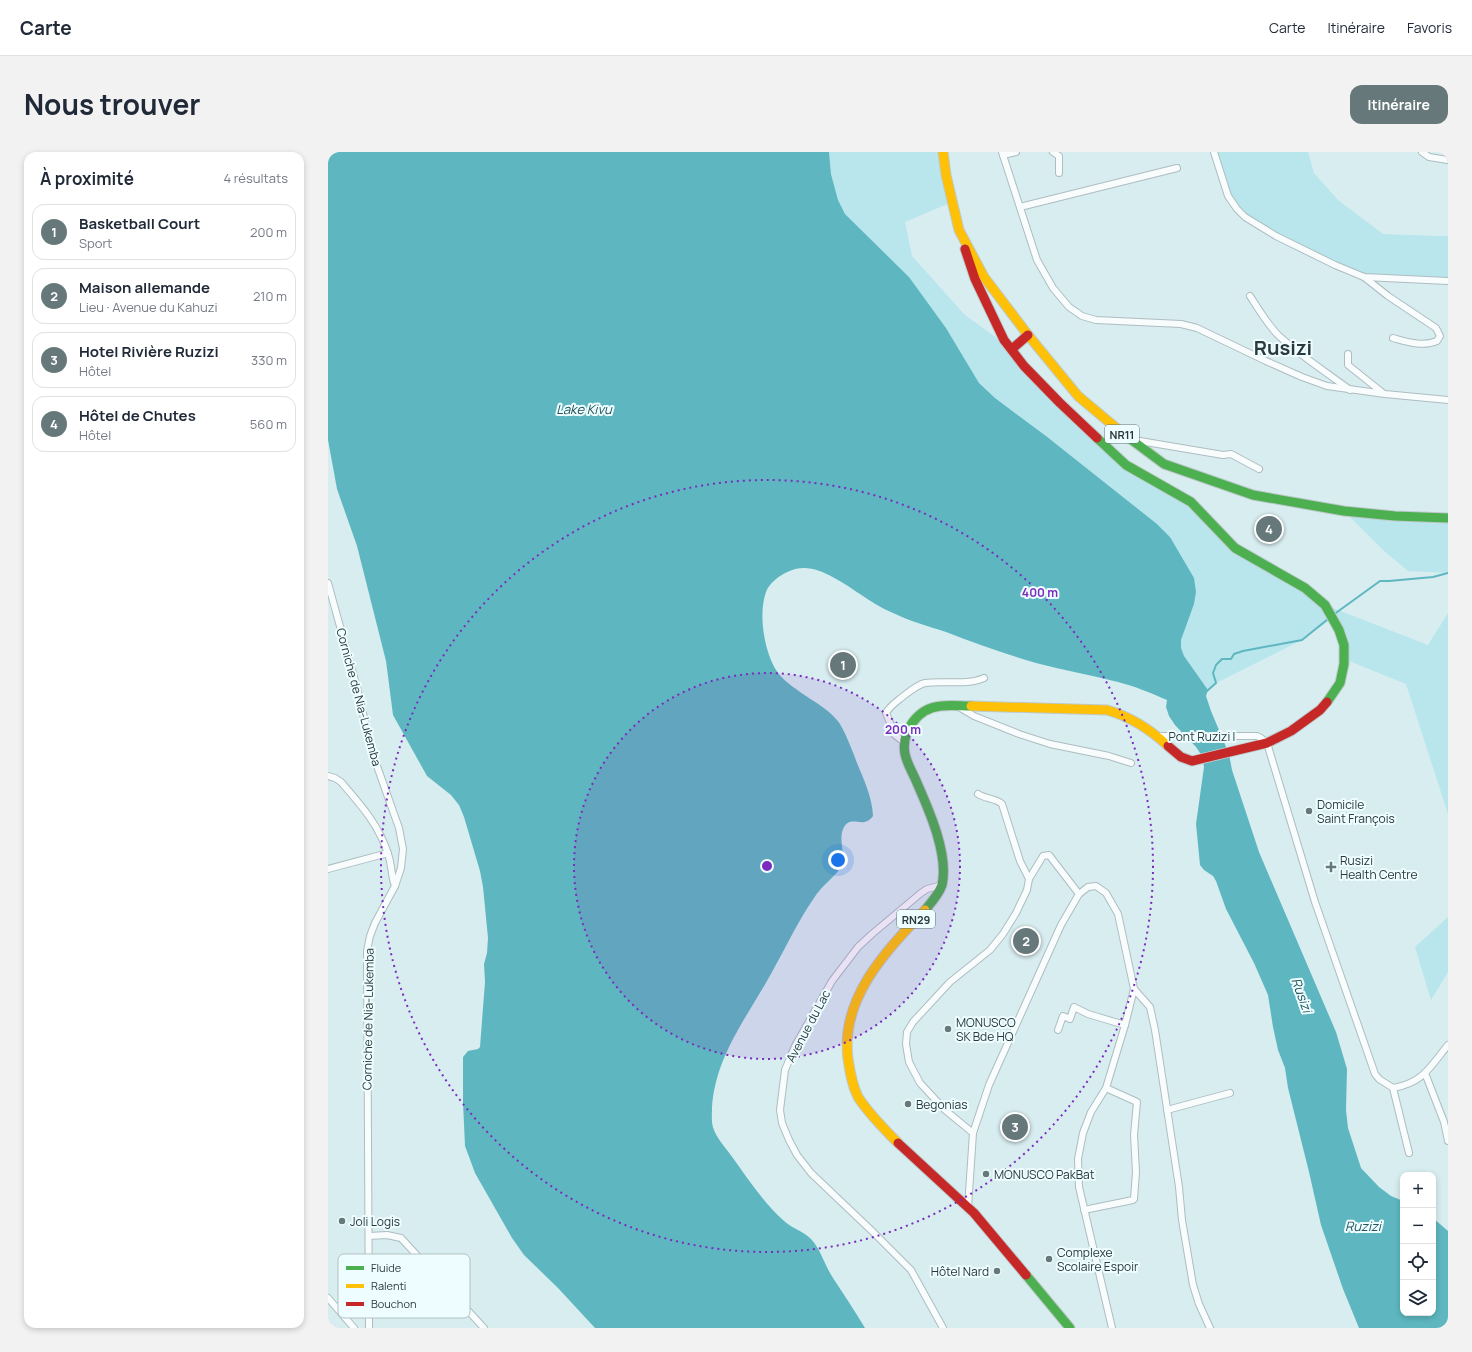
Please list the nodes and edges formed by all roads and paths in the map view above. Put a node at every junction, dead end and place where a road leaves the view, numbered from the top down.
1 (943, 152) edge
2 (1014, 152) edge
3 (1053, 152) edge
4 (1214, 152) edge
5 (1422, 152) edge
6 (1002, 154) edge
7 (1448, 160) edge
8 (1177, 168) dead end
9 (1059, 173) dead end
10 (1020, 207) junction
11 (959, 230) junction
12 (1364, 277) junction
13 (1448, 280) edge
14 (1250, 296) dead end
15 (1028, 335) junction
16 (1393, 338) dead end
17 (1012, 349) junction
18 (1348, 354) dead end
19 (1350, 390) junction
20 (1385, 394) junction
21 (1448, 400) edge
22 (1129, 439) junction
23 (1259, 469) dead end
24 (1448, 518) edge
25 (328, 583) edge
26 (984, 678) dead end
27 (958, 706) junction
28 (1157, 736) junction
29 (904, 742) junction
30 (1268, 743) junction
31 (1130, 763) dead end
32 (328, 776) edge
33 (978, 794) dead end
34 (388, 853) junction
35 (328, 869) edge
36 (1029, 879) junction
37 (942, 885) junction
38 (395, 886) junction
39 (1079, 894) junction
40 (1134, 989) junction
41 (1125, 1025) junction
42 (1058, 1030) dead end
43 (1448, 1045) edge
44 (1425, 1073) junction
45 (1106, 1088) junction
46 (1393, 1088) junction
47 (1230, 1093) dead end
48 (1167, 1110) junction
49 (973, 1133) junction
50 (1448, 1141) edge
51 (1409, 1153) dead end
52 (968, 1207) junction
53 (1084, 1210) junction
54 (369, 1236) junction
55 (369, 1254) edge
56 (416, 1254) edge
57 (328, 1298) edge
58 (338, 1310) edge
59 (470, 1313) edge
60 (345, 1318) edge
61 (354, 1328) edge
62 (484, 1328) edge
63 (943, 1328) edge
64 (1070, 1328) edge
65 (1112, 1328) edge
66 (1210, 1328) edge

1 - 11 main road, NR11
2 - 6 street
3 - 9 street
4 - 12 street
5 - 7 street
6 - 10 street
8 - 10 street
10 - 19 street
11 - 15 main road, NR11
11 - 17 main road
12 - 13 street
12 - 16 street
14 - 19 street
15 - 17 main road
15 - 22 main road, NR11
17 - 30 main road
18 - 20 street
19 - 20 street
20 - 21 street
22 - 23 street
22 - 24 main road, NR11
25 - 38 street, Corniche de Nia-Lukemba
26 - 29 street
27 - 28 main road
27 - 29 main road
27 - 31 street
28 - 30 street, Pont Ruzizi I
28 - 30 main road
29 - 37 main road
30 - 46 street
32 - 34 street
33 - 36 street
34 - 35 street
34 - 38 street
36 - 39 street
36 - 49 street
37 - 52 main road, RN29
37 - 63 street, Avenue du Lac
38 - 54 street, Corniche de Nia-Lukemba
39 - 40 street
39 - 49 street
40 - 41 street
40 - 48 street
41 - 42 street
41 - 45 street
43 - 44 street
44 - 46 street
44 - 50 street
45 - 53 street
45 - 53 street
46 - 51 street
47 - 48 street
48 - 66 street
49 - 52 street
52 - 64 main road, RN29
53 - 65 street
54 - 55 street, Corniche de Nia-Lukemba
54 - 56 street
57 - 58 street
59 - 62 street
60 - 61 street

